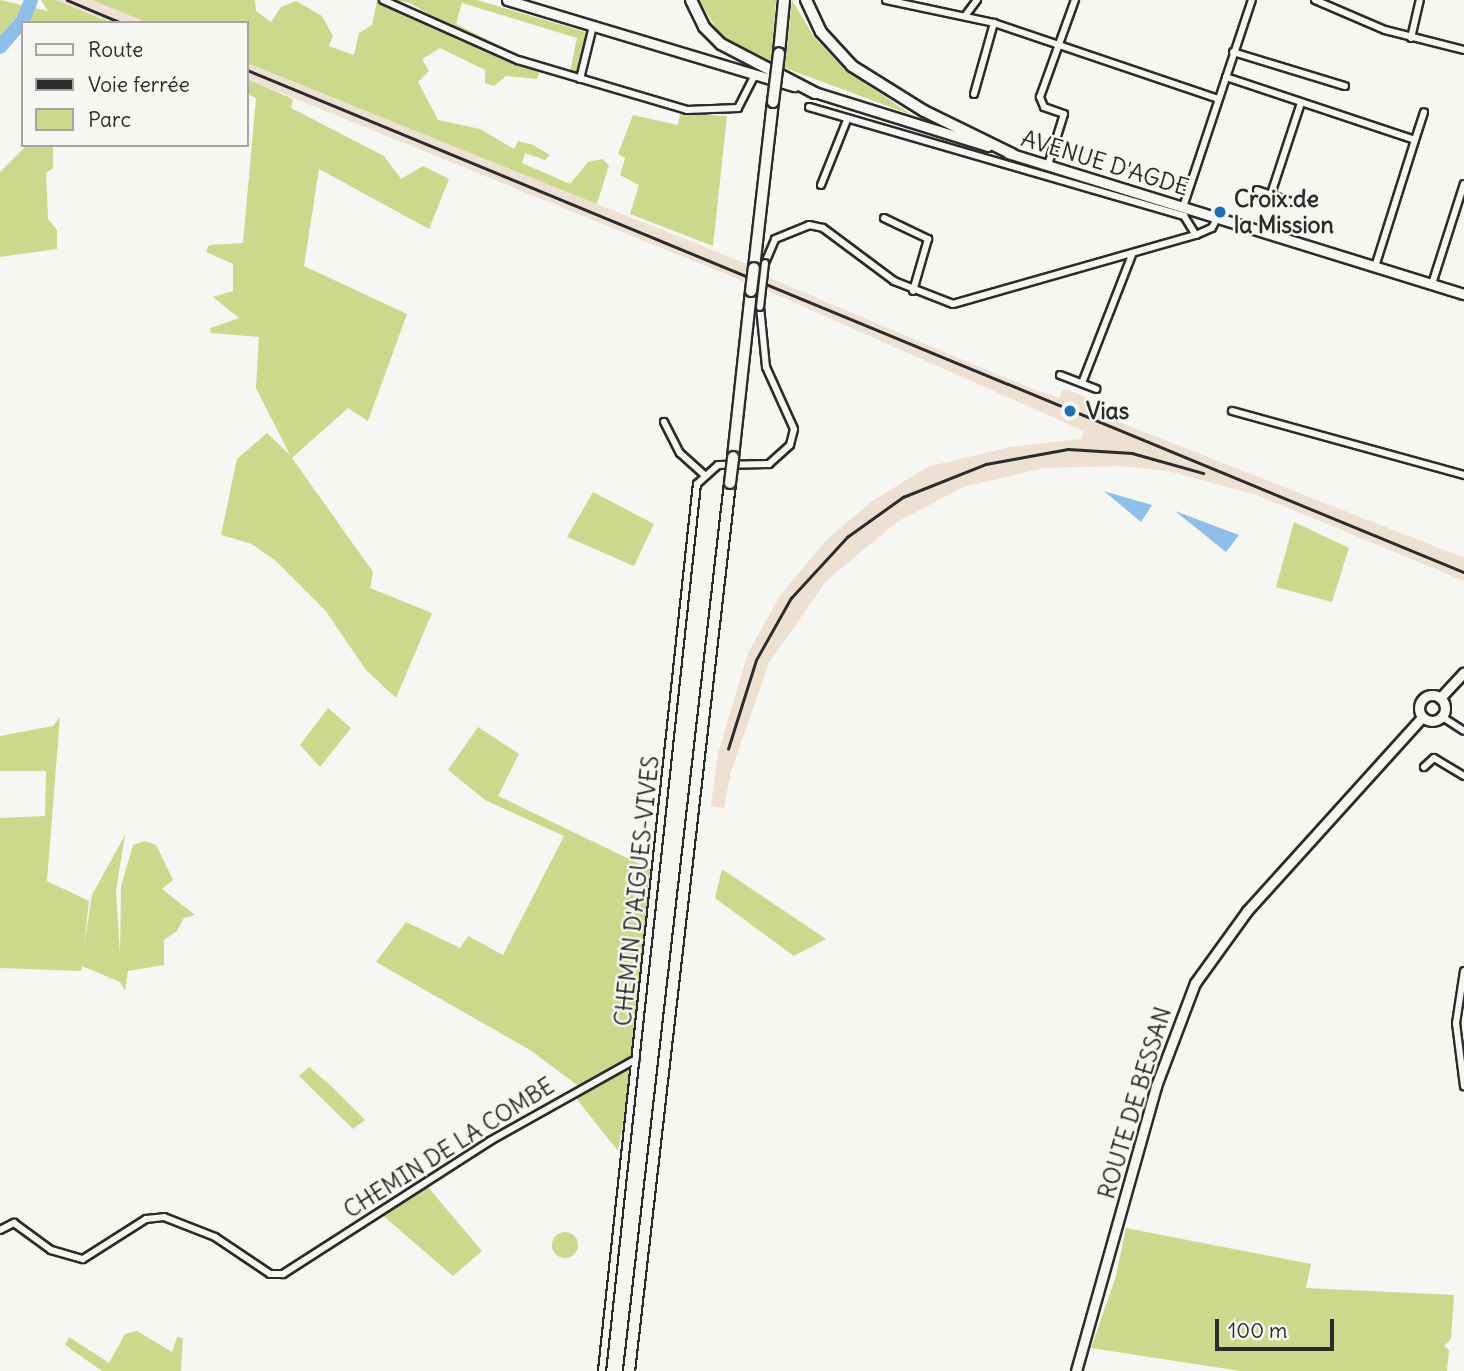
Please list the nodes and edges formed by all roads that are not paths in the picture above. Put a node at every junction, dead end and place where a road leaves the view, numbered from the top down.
1 (383, 0) edge
2 (507, 0) edge
3 (691, 0) edge
4 (784, 0) edge
5 (806, 0) edge
6 (886, 0) edge
7 (977, 0) edge
8 (1075, 0) edge
9 (1252, 0) edge
10 (1315, 0) edge
11 (1412, 0) edge
12 (1420, 1) edge
13 (965, 16) junction
14 (994, 23) junction
15 (593, 26) junction
16 (1411, 38) junction
17 (1056, 45) junction
18 (1464, 50) edge
19 (1233, 52) junction
20 (755, 74) junction
21 (1226, 78) junction
22 (580, 79) junction
23 (1345, 86) dead end
24 (816, 93) junction
25 (974, 94) dead end
26 (1219, 99) junction
27 (1301, 103) junction
28 (809, 107) dead end
29 (1424, 113) dead end
30 (847, 120) junction
31 (1415, 140) junction
32 (1012, 154) junction
33 (1048, 165) junction
34 (1464, 184) edge
35 (821, 185) dead end
36 (1256, 190) dead end
37 (1270, 194) junction
38 (1291, 202) dead end
39 (1183, 207) junction
40 (884, 218) dead end
41 (1217, 218) junction
42 (1196, 235) junction
43 (1132, 255) junction
44 (1375, 267) junction
45 (1432, 284) junction
46 (913, 291) junction
47 (1464, 294) edge
48 (1060, 375) dead end
49 (1082, 383) junction
50 (1096, 388) dead end
51 (1233, 411) dead end
52 (664, 422) dead end
53 (703, 474) junction
54 (1464, 475) edge
55 (1464, 672) edge
56 (1440, 698) junction
57 (1441, 716) junction
58 (1422, 717) junction
59 (1464, 731) edge
60 (1423, 767) dead end
61 (1464, 776) edge
62 (1464, 971) edge
63 (1461, 1006) edge
64 (636, 1059) junction
65 (1464, 1086) edge
66 (0, 1230) edge
67 (603, 1371) edge
68 (629, 1371) edge
69 (1076, 1371) edge

1 - 22 street
2 - 15 main road, AVENUE D'AGDE
3 - 24 highway
4 - 68 highway, bridge
5 - 32 highway
6 - 13 street
7 - 13 street
8 - 17 street
9 - 19 street
10 - 16 street
11 - 12 street
12 - 16 street
13 - 14 street
14 - 17 street
14 - 25 street
15 - 20 main road, AVENUE D'AGDE
15 - 22 street
16 - 18 street
17 - 26 street
17 - 33 street
19 - 21 street
19 - 23 street
20 - 22 street
20 - 24 main road, AVENUE D'AGDE
21 - 26 street
21 - 27 street
24 - 32 main road, AVENUE D'AGDE
26 - 39 street
27 - 31 street
27 - 37 street
28 - 30 street
29 - 31 street
30 - 35 street
30 - 42 street
31 - 44 street
32 - 33 main road, AVENUE D'AGDE
33 - 39 main road, AVENUE D'AGDE
34 - 45 street
36 - 37 street
37 - 38 street
39 - 41 main road, AVENUE D'AGDE
40 - 46 street
41 - 42 street
41 - 44 main road, AVENUE D'AGDE
42 - 43 street
43 - 46 street
43 - 49 street
44 - 45 main road, AVENUE D'AGDE
45 - 47 main road, AVENUE D'AGDE
46 - 53 street, bridge
48 - 49 street
49 - 50 street
51 - 54 street
52 - 53 street
53 - 64 street, CHEMIN D'AIGUES-VIVES
55 - 56 main road, ROUTE DE BESSAN
56 - 57 main road
56 - 58 main road, ROUTE DE BESSAN
57 - 58 main road
57 - 59 street
58 - 69 main road, ROUTE DE BESSAN
60 - 61 street
62 - 63 street
63 - 65 street
64 - 66 street, CHEMIN DE LA COMBE
64 - 67 street, CHEMIN D'AIGUES-VIVES

